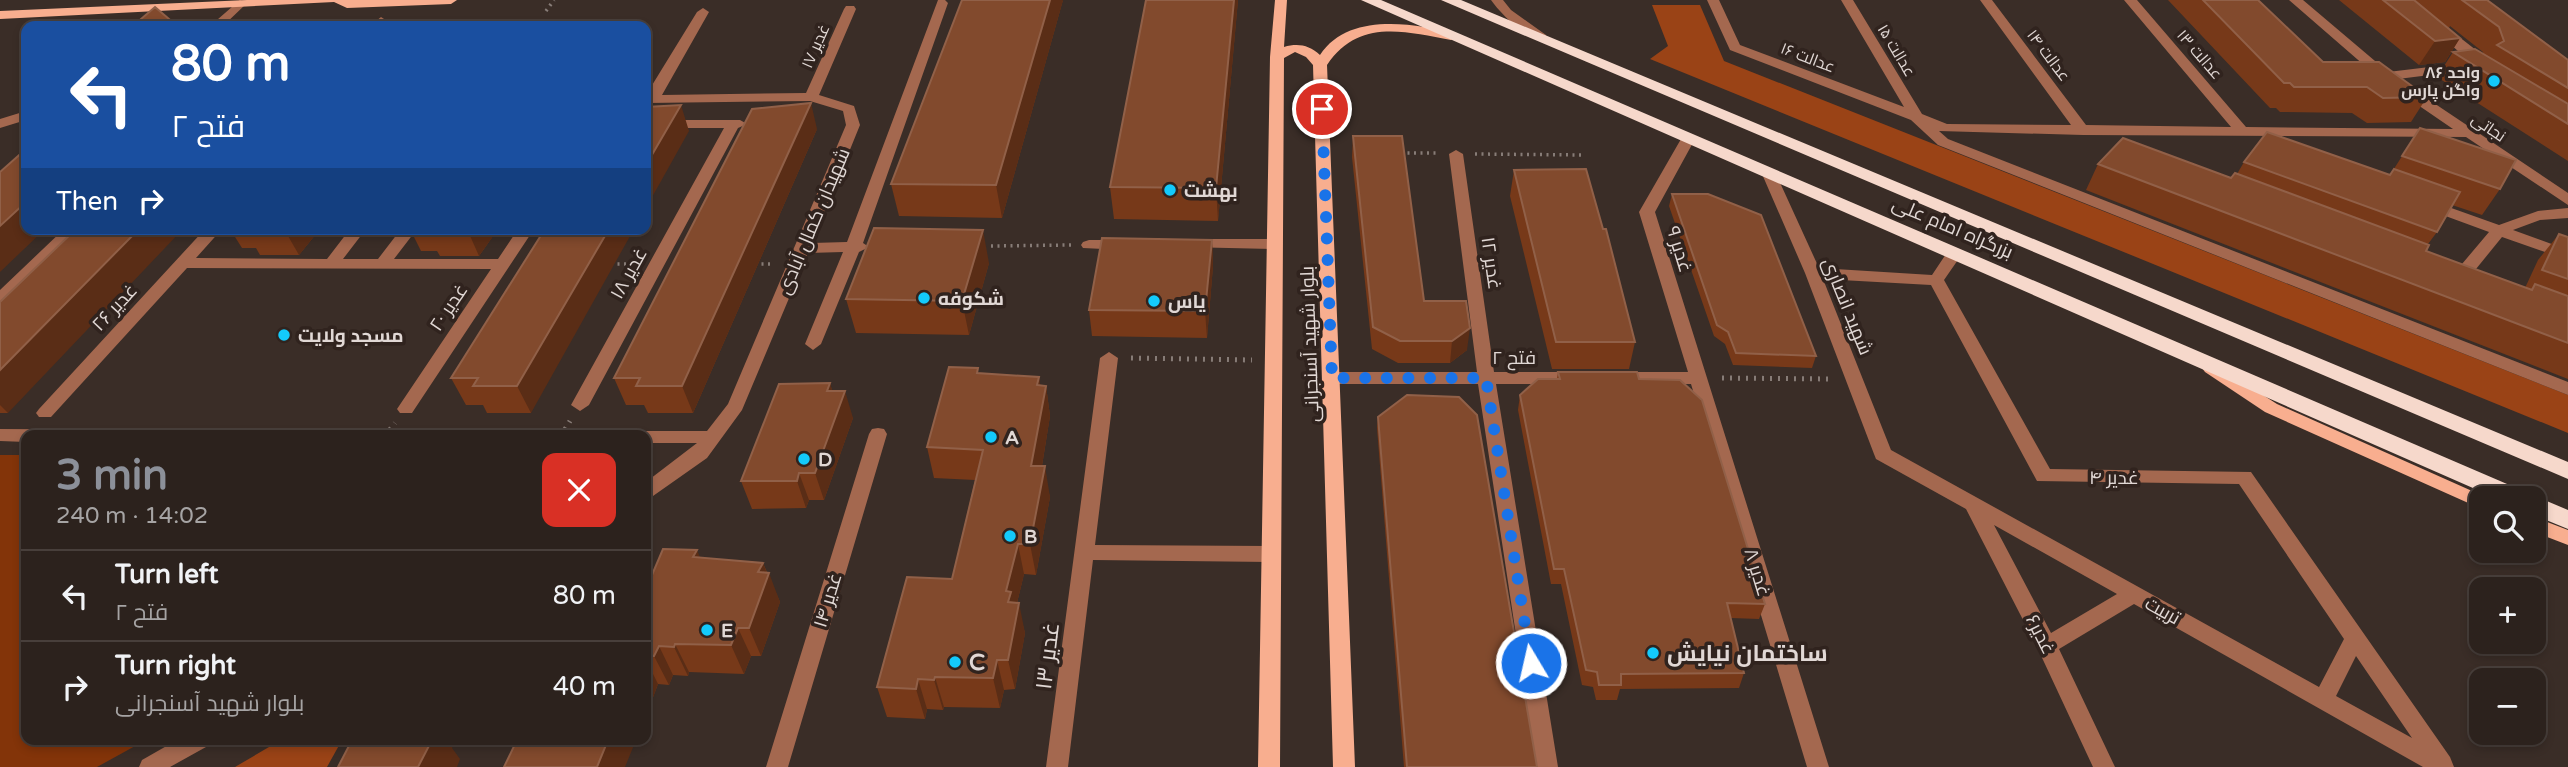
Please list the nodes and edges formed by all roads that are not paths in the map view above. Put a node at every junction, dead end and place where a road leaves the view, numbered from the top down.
1 (329, 0) edge
2 (338, 0) edge
3 (451, 0) edge
4 (1368, 0) edge
5 (1448, 0) edge
6 (1497, 0) edge
7 (1713, 0) edge
8 (1847, 0) edge
9 (1986, 0) edge
10 (2130, 0) edge
11 (2295, 0) edge
12 (2404, 0) edge
13 (942, 3) dead end
14 (240, 4) junction
15 (1279, 4) edge
16 (850, 9) dead end
17 (703, 12) dead end
18 (0, 15) edge
19 (221, 21) edge
20 (1451, 37) junction
21 (1544, 40) junction
22 (2443, 51) edge
23 (1277, 57) junction
24 (1320, 65) junction
25 (2470, 72) junction
26 (2385, 76) junction
27 (651, 96) edge
28 (811, 97) junction
29 (651, 99) edge
30 (21, 117) edge
31 (1917, 118) junction
32 (0, 124) edge
33 (651, 124) edge
34 (733, 124) junction
35 (757, 124) edge
36 (2083, 131) junction
37 (2243, 132) junction
38 (2466, 133) junction
39 (1688, 139) junction
40 (1456, 154) dead end
41 (1769, 174) junction
42 (2407, 198) edge
43 (2568, 200) edge
44 (2568, 213) edge
45 (2499, 230) junction
46 (67, 235) edge
47 (208, 235) edge
48 (353, 235) edge
49 (404, 235) edge
50 (522, 235) edge
51 (1169, 244) edge
52 (1275, 244) junction
53 (1089, 245) road end
54 (1142, 245) edge
55 (880, 247) edge
56 (802, 248) junction
57 (853, 248) junction
58 (1954, 254) junction
59 (2568, 255) edge
60 (182, 263) junction
61 (331, 264) junction
62 (382, 264) junction
63 (502, 264) junction
64 (1813, 273) junction
65 (1936, 280) junction
66 (2457, 281) edge
67 (0, 299) edge
68 (813, 344) dead end
69 (1109, 358) road end
70 (2196, 359) junction
71 (1332, 378) junction
72 (1486, 378) junction
73 (1697, 378) junction
74 (2568, 389) edge
75 (580, 405) dead end
76 (406, 409) dead end
77 (45, 413) dead end
78 (878, 434) dead end
79 (0, 435) edge
80 (21, 435) edge
81 (651, 437) edge
82 (714, 437) junction
83 (1883, 454) joint
84 (2568, 471) edge
85 (2490, 486) edge
86 (651, 488) edge
87 (2469, 495) edge
88 (1972, 504) junction
89 (2546, 510) edge
90 (2568, 520) edge
91 (2546, 529) edge
92 (2568, 538) edge
93 (1085, 552) junction
94 (1271, 554) junction
95 (2134, 594) junction
96 (2355, 638) junction
97 (2047, 646) junction
98 (2323, 699) junction
99 (189, 745) edge
100 (150, 767) edge
101 (777, 767) edge
102 (1058, 767) edge
103 (1269, 767) edge
104 (1344, 767) edge
105 (1547, 767) edge
106 (1818, 767) edge
107 (2104, 767) edge
108 (2444, 767) edge

1 - 14 main road
2 - 3 main road
4 - 20 highway, بزرگراه امام علی
5 - 21 highway, بزرگراه امام علی
6 - 21 street
7 - 31 street, عدالت ۱۶
8 - 31 street, عدالت ۱۵
9 - 36 street, عدالت ۱۴
10 - 37 street, عدالت ۱۳
11 - 26 street, نجاتی
12 - 25 street
13 - 57 street
14 - 18 main road
14 - 19 street
15 - 23 main road, بلوار شهید آسنجرانی
16 - 28 street, غدیر ۱۷
17 - 27 street
20 - 24 main road
20 - 39 highway, بزرگراه امام علی
21 - 84 highway, بزرگراه امام علی
22 - 25 street
23 - 24 main road
23 - 52 main road, بلوار شهید آسنجرانی
24 - 71 main road, بلوار شهید آسنجرانی
25 - 26 street
26 - 38 street, نجاتی
28 - 29 street, شهیدان کمال آبادی
28 - 56 street, شهیدان کمال آبادی
30 - 32 street
31 - 36 street, عدالت ۱۶
31 - 74 street
33 - 34 street
34 - 35 street
34 - 75 street, غدیر ۱۸
36 - 37 street, عدالت ۱۶
37 - 38 street, عدالت ۱۶
38 - 43 street, نجاتی
39 - 41 highway, بزرگراه امام علی
39 - 73 street, غدیر ۹
40 - 72 street, غدیر ۱۲
41 - 58 highway, بزرگراه امام علی
41 - 64 street, شهید انصاری
42 - 45 street
44 - 45 street
45 - 59 street
45 - 66 street
46 - 67 street
47 - 60 street, غدیر ۲۶
48 - 61 street
49 - 62 street
50 - 63 street, غدیر ۲۰
51 - 52 street
52 - 94 main road, بلوار شهید آسنجرانی
53 - 54 street
55 - 57 street
56 - 57 street
56 - 82 street, شهیدان کمال آبادی
57 - 68 street
58 - 65 street
58 - 70 highway, بزرگراه امام علی
60 - 61 street
60 - 77 street, غدیر ۲۶
61 - 62 street
62 - 63 street
63 - 76 street, غدیر ۲۰
64 - 65 street
64 - 83 street, شهید انصاری
65 - 96 street, غدیر ۴
69 - 93 street, غدیر ۱۳
70 - 85 highway, بزرگراه امام علی
70 - 87 main road
71 - 72 street, فتح ۲
71 - 104 main road, بلوار شهید آسنجرانی
72 - 73 street, فتح ۲
72 - 105 street, غدیر ۱۲
73 - 106 street, غدیر ۸
78 - 101 street, غدیر ۱۴
79 - 80 street
81 - 82 street
82 - 86 street, شهیدان کمال آبادی
83 - 88 street, تربیت
88 - 95 street, تربیت
88 - 97 street, غدیر۶
89 - 90 highway
91 - 92 main road
93 - 94 street
93 - 102 street, غدیر ۱۳
94 - 103 main road, بلوار شهید آسنجرانی
95 - 97 street
95 - 98 street, تربیت
96 - 98 street
96 - 108 street, غدیر ۴
97 - 107 street, غدیر۶
98 - 108 street, تربیت
99 - 100 street

